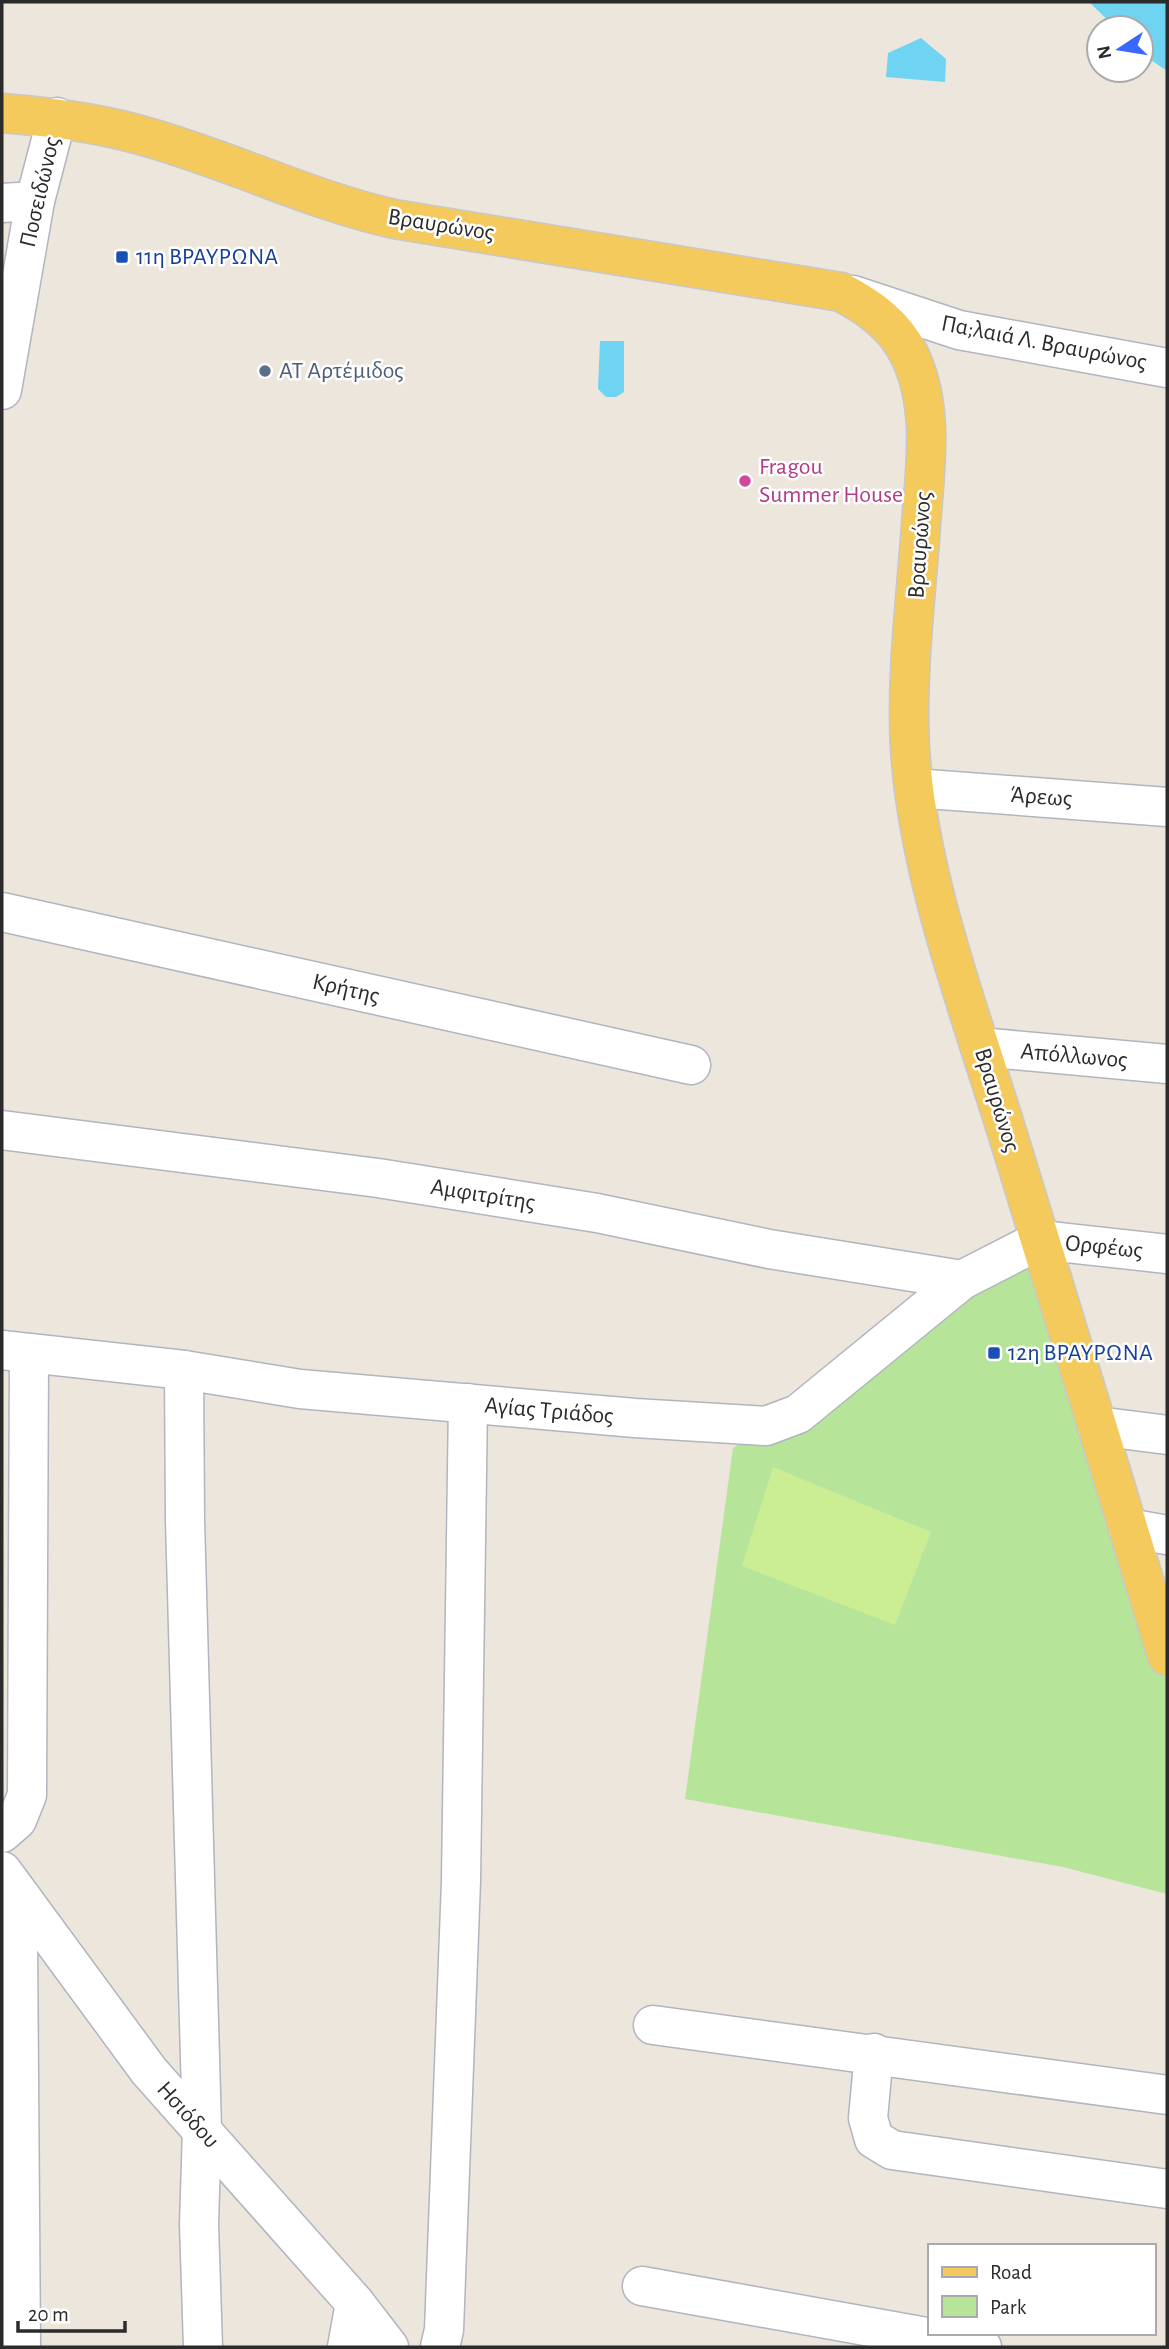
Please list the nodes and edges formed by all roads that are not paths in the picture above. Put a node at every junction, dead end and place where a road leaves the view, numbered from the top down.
1 (2, 113) edge
2 (57, 117) junction
3 (18, 202) edge
4 (841, 292) junction
5 (1167, 368) edge
6 (2, 390) edge
7 (914, 788) junction
8 (1167, 807) edge
9 (2, 912) edge
10 (980, 1047) junction
11 (691, 1065) dead end
12 (1167, 1065) edge
13 (2, 1130) edge
14 (1040, 1240) junction
15 (1167, 1254) edge
16 (962, 1280) junction
17 (15, 1351) edge
18 (184, 1370) junction
19 (468, 1403) junction
20 (1097, 1426) junction
21 (1167, 1435) edge
22 (1128, 1528) junction
23 (1167, 1535) edge
24 (1167, 1656) edge
25 (2, 1832) edge
26 (12, 1884) edge
27 (653, 2025) dead end
28 (874, 2053) junction
29 (1167, 2095) edge
30 (202, 2130) junction
31 (1167, 2189) edge
32 (642, 2286) dead end
33 (355, 2304) junction
34 (21, 2347) edge
35 (203, 2347) edge
36 (347, 2347) edge
37 (389, 2347) edge
38 (440, 2347) edge
39 (982, 2347) edge

1 - 2 main road, Βραυρώνος
2 - 3 street, Ποσειδώνος
2 - 4 main road, Βραυρώνος
3 - 6 street, Ποσειδώνος
4 - 5 street, Πα;λαιά Λ. Βραυρώνος
4 - 7 main road, Βραυρώνος
7 - 8 street, Άρεως
7 - 10 main road, Βραυρώνος
9 - 11 street, Κρήτης
10 - 12 street, Απόλλωνος
10 - 14 main road, Βραυρώνος
13 - 16 street, Αμφιτρίτης
14 - 15 street, Ορφέως
14 - 16 street, Αγίας Τριάδος
14 - 20 main road, Βραυρώνος
16 - 19 street, Αγίας Τριάδος
17 - 18 street, Αγίας Τριάδος
17 - 25 street
18 - 19 street, Αγίας Τριάδος
18 - 30 street
19 - 38 street
20 - 21 street
20 - 22 main road, Βραυρώνος
22 - 23 street
22 - 24 main road, Βραυρώνος
26 - 30 street, Ησιόδου
26 - 34 street
27 - 28 street
28 - 29 street
28 - 31 street
30 - 33 street, Ησιόδου
30 - 35 street
32 - 39 street
33 - 36 street
33 - 37 street, Ησιόδου

